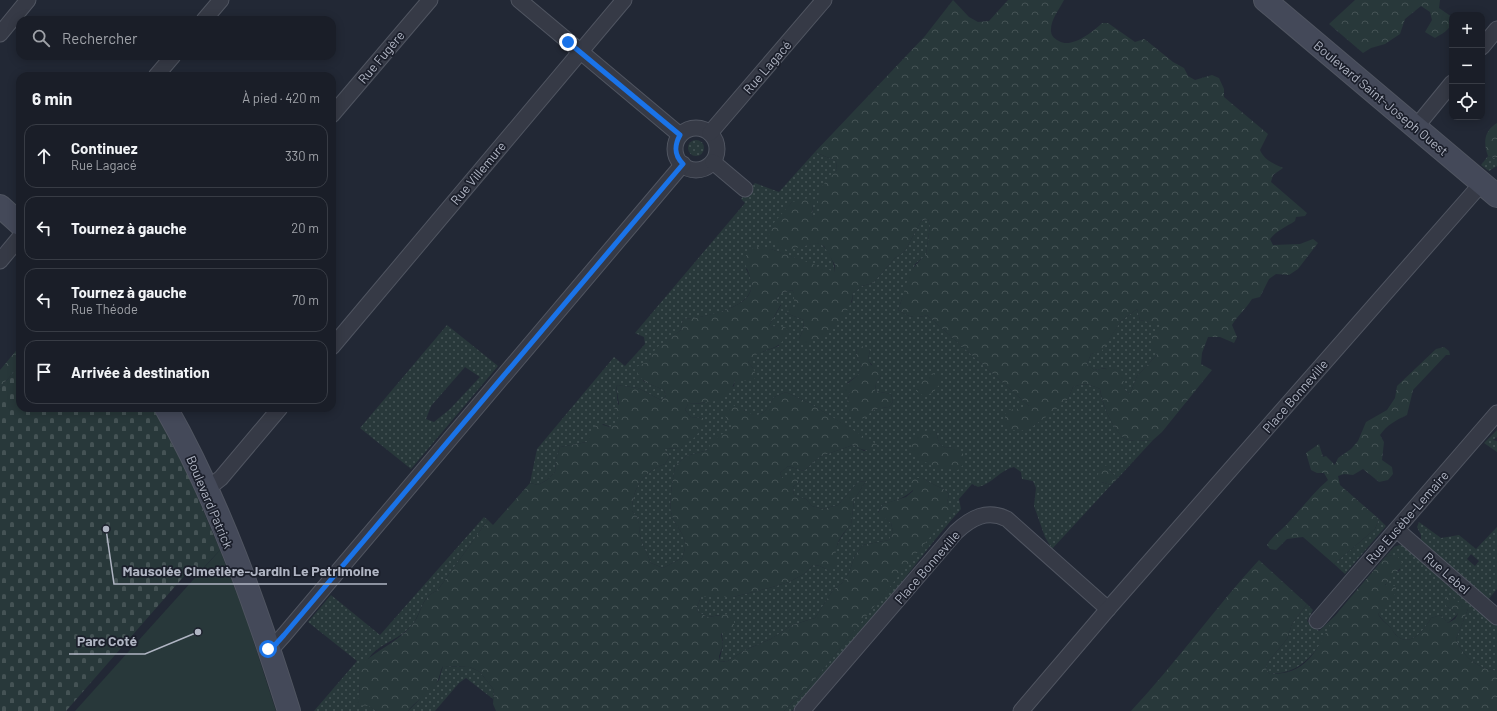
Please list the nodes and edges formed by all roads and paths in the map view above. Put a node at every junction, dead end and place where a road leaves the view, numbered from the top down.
1 (28, 0) edge
2 (221, 0) edge
3 (430, 0) edge
4 (519, 0) edge
5 (624, 0) edge
6 (824, 0) edge
7 (1265, 0) edge
8 (207, 16) edge
9 (1497, 29) edge
10 (0, 34) edge
11 (1485, 43) edge
12 (580, 51) junction
13 (170, 60) edge
14 (159, 72) edge
15 (1449, 88) edge
16 (336, 110) edge
17 (1416, 127) junction
18 (710, 133) junction
19 (680, 135) junction
20 (712, 162) junction
21 (683, 164) junction
22 (745, 189) dead end
23 (1491, 191) edge
24 (0, 206) edge
25 (16, 220) edge
26 (16, 242) edge
27 (0, 261) edge
28 (336, 342) edge
29 (168, 412) edge
30 (277, 412) edge
31 (1497, 413) edge
32 (207, 489) junction
33 (1396, 530) junction
34 (1108, 608) junction
35 (1497, 617) edge
36 (1317, 621) dead end
37 (268, 649) junction
38 (289, 711) edge
39 (802, 711) edge
40 (1021, 711) edge

1 - 10 street
2 - 8 street
3 - 16 street, Rue Fugère
4 - 12 street
5 - 12 street, Rue Villemure
6 - 18 street, Rue Lagacé
7 - 17 street, Boulevard Saint-Joseph Ouest
9 - 11 street
12 - 19 street
12 - 28 street, Rue Villemure
13 - 14 street
15 - 17 street
17 - 23 street, Boulevard Saint-Joseph Ouest
18 - 19 street
18 - 20 street
19 - 21 street
20 - 21 street
20 - 22 street
21 - 37 street
23 - 34 street, Place Bonneville
24 - 25 street
26 - 27 street
29 - 32 street, Boulevard Patrick
30 - 32 street
31 - 33 street, Rue Eusèbe-Lemaire
32 - 37 street, Boulevard Patrick
33 - 35 street, Rue Lebel
33 - 36 street, Rue Eusèbe-Lemaire
34 - 39 street, Place Bonneville
34 - 40 street, Place Bonneville
37 - 38 street, Boulevard Patrick

